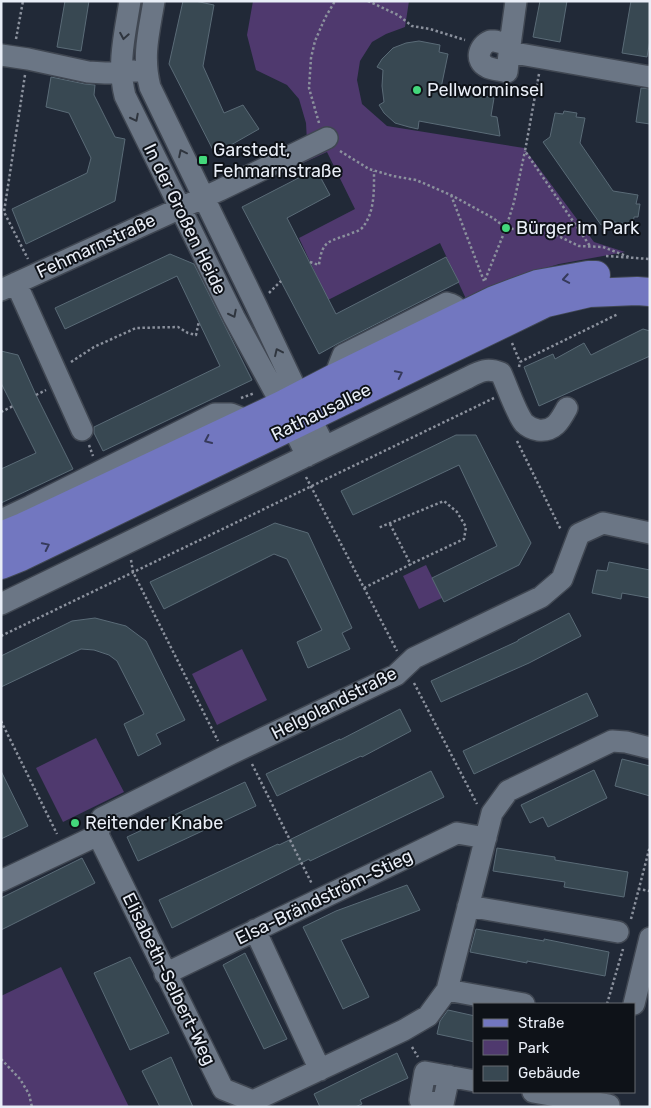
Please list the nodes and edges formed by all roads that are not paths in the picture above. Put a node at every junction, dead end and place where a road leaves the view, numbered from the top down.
1 (130, 1) edge
2 (154, 1) edge
3 (516, 1) edge
4 (482, 46) road end
5 (510, 48) junction
6 (1, 55) edge
7 (146, 70) junction
8 (121, 72) junction
9 (650, 77) edge
10 (327, 138) road end
11 (204, 197) junction
12 (180, 208) junction
13 (650, 276) edge
14 (9, 287) edge
15 (650, 292) edge
16 (462, 315) junction
17 (460, 345) junction
18 (567, 408) dead end
19 (296, 411) junction
20 (249, 421) junction
21 (82, 430) road end
22 (310, 455) junction
23 (124, 508) junction
24 (1, 520) edge
25 (650, 534) edge
26 (1, 536) edge
27 (132, 540) junction
28 (1, 565) edge
29 (1, 604) edge
30 (650, 748) edge
31 (98, 835) junction
32 (486, 838) junction
33 (1, 881) edge
34 (468, 906) junction
35 (255, 930) junction
36 (618, 932) dead end
37 (650, 938) edge
38 (166, 974) junction
39 (447, 990) junction
40 (518, 1003) edge
41 (634, 1003) edge
42 (320, 1070) junction
43 (449, 1076) junction
44 (473, 1081) edge
45 (542, 1093) edge
46 (610, 1101) edge
47 (253, 1104) edge

1 -> 8 street, In der Großen Heide
2 - 7 street, In der Großen Heide
3 - 5 street
4 - 5 street
5 - 9 street
6 - 8 street
7 - 8 street
11 -> 7 street, In der Großen Heide
8 -> 12 street, In der Großen Heide
10 - 11 street, Fehmarnstraße
11 - 12 street, Fehmarnstraße
19 -> 11 street, In der Großen Heide
12 - 14 street, Fehmarnstraße
12 -> 19 street, In der Großen Heide
13 -> 16 main road, Rathausallee
14 - 21 street
15 - 17 main road, Rathausallee
16 - 17 street
16 - 19 main road, Rathausallee
19 -> 17 main road, Rathausallee
18 - 22 street
19 - 20 main road, Rathausallee
19 - 22 street
19 - 23 main road, Rathausallee
20 - 24 street
20 -> 26 main road, Rathausallee
22 - 27 street
23 - 27 street
28 -> 23 main road, Rathausallee
25 - 31 street, Helgolandstraße
27 - 29 street
30 - 32 street
31 - 33 street
31 - 38 street, Elisabeth-Selbert-Weg
32 - 34 street
32 - 35 street, Elsa-Brändström-Stieg
34 - 36 street
34 - 39 street
35 - 38 street, Elsa-Brändström-Stieg
35 - 42 street
37 - 41 street
38 - 47 street, Elisabeth-Selbert-Weg
39 - 40 street
39 - 42 street
42 - 47 street
43 - 43 street
43 - 44 street
45 - 46 street

